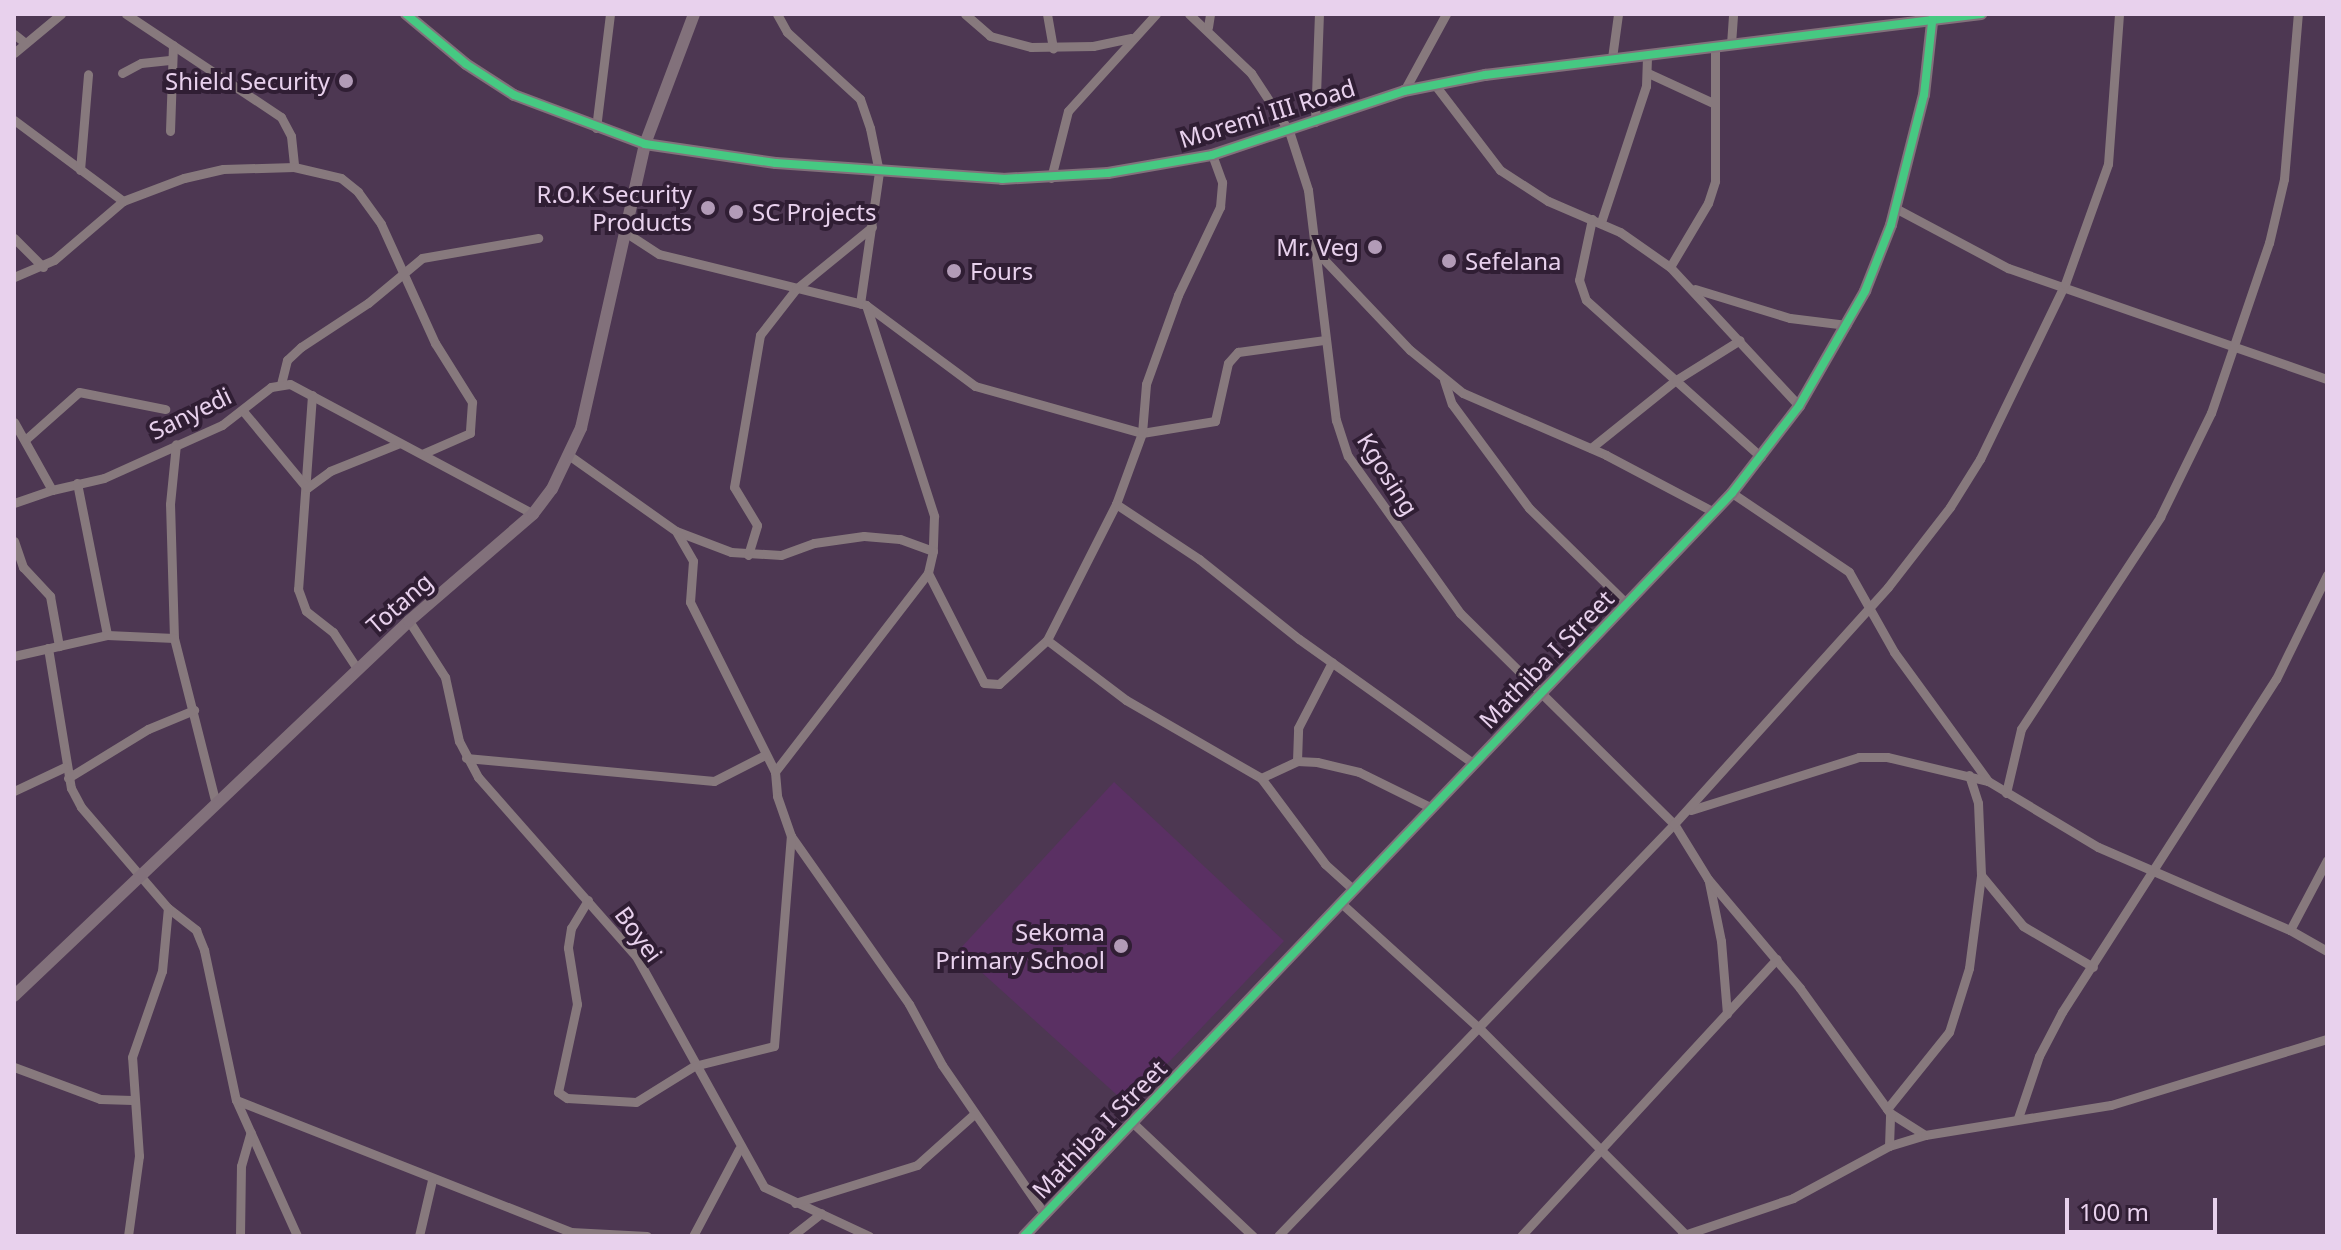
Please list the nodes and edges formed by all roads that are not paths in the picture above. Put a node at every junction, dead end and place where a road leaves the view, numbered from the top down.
1 (61, 14) edge
2 (126, 14) edge
3 (406, 14) edge
4 (610, 14) edge
5 (694, 14) edge
6 (965, 14) edge
7 (1047, 14) edge
8 (1156, 14) edge
9 (1189, 14) edge
10 (1210, 14) edge
11 (1319, 14) edge
12 (1446, 14) edge
13 (1618, 14) edge
14 (1733, 14) edge
15 (1981, 14) edge
16 (2119, 14) edge
17 (2298, 14) edge
18 (781, 16) edge
19 (1933, 16) edge
20 (1208, 27) junction
21 (14, 34) edge
22 (1131, 38) junction
23 (25, 43) junction
24 (1731, 44) junction
25 (173, 45) junction
26 (1715, 47) junction
27 (1053, 48) junction
28 (14, 53) edge
29 (1647, 54) junction
30 (1612, 58) junction
31 (172, 60) junction
32 (122, 73) dead end
33 (1648, 73) junction
34 (88, 74) dead end
35 (1435, 85) junction
36 (1404, 91) junction
37 (1713, 103) junction
38 (14, 120) edge
39 (1315, 122) junction
40 (596, 128) junction
41 (170, 131) dead end
42 (1289, 131) junction
43 (645, 144) junction
44 (1212, 155) junction
45 (294, 167) junction
46 (80, 170) junction
47 (879, 172) junction
48 (1051, 178) junction
49 (123, 201) junction
50 (1897, 209) junction
51 (1597, 221) junction
52 (872, 227) junction
53 (628, 234) junction
54 (14, 238) edge
55 (538, 238) dead end
56 (1315, 250) junction
57 (43, 267) junction
58 (1670, 267) junction
59 (402, 272) junction
60 (14, 277) edge
61 (2065, 284) junction
62 (1692, 288) junction
63 (796, 289) junction
64 (863, 304) junction
65 (1847, 325) junction
66 (1325, 340) junction
67 (1740, 340) junction
68 (2233, 344) junction
69 (2327, 379) edge
70 (1444, 380) junction
71 (1676, 380) junction
72 (281, 384) junction
73 (312, 395) junction
74 (1799, 406) junction
75 (165, 409) dead end
76 (243, 411) junction
77 (14, 422) edge
78 (1142, 433) junction
79 (25, 440) junction
80 (400, 443) junction
81 (176, 444) junction
82 (1591, 448) junction
83 (422, 454) junction
84 (570, 456) junction
85 (1761, 457) junction
86 (77, 483) junction
87 (307, 488) junction
88 (52, 490) junction
89 (1732, 493) junction
90 (14, 503) edge
91 (1116, 504) junction
92 (1714, 512) junction
93 (533, 514) junction
94 (676, 531) junction
95 (14, 541) edge
96 (933, 551) junction
97 (748, 555) junction
98 (928, 573) junction
99 (2327, 575) edge
100 (1627, 604) junction
101 (1867, 608) junction
102 (409, 621) junction
103 (107, 635) junction
104 (174, 638) junction
105 (1047, 640) junction
106 (59, 646) junction
107 (48, 648) junction
108 (14, 656) edge
109 (1332, 662) junction
110 (358, 670) junction
111 (1539, 696) junction
112 (194, 710) junction
113 (765, 755) junction
114 (466, 758) junction
115 (1297, 761) junction
116 (1474, 764) junction
117 (66, 772) junction
118 (775, 772) junction
119 (1969, 775) junction
120 (1261, 778) junction
121 (1988, 781) junction
122 (19, 786) edge
123 (14, 791) edge
124 (2006, 793) junction
125 (216, 804) junction
126 (1432, 808) junction
127 (1688, 811) junction
128 (1674, 824) junction
129 (791, 836) junction
130 (2327, 860) edge
131 (2153, 869) junction
132 (1981, 875) junction
133 (141, 877) junction
134 (1708, 879) junction
135 (1354, 890) junction
136 (588, 900) junction
137 (1341, 903) junction
138 (168, 908) junction
139 (2290, 930) junction
140 (2327, 951) edge
141 (1777, 959) junction
142 (2093, 967) junction
143 (14, 996) edge
144 (1727, 1014) junction
145 (1479, 1028) junction
146 (2327, 1039) edge
147 (694, 1066) junction
148 (14, 1067) edge
149 (132, 1100) junction
150 (236, 1100) junction
151 (1888, 1111) junction
152 (974, 1114) junction
153 (2018, 1118) junction
154 (1133, 1123) junction
155 (251, 1132) junction
156 (1925, 1135) junction
157 (1889, 1146) junction
158 (739, 1149) junction
159 (1602, 1151) junction
160 (432, 1180) junction
161 (795, 1203) junction
162 (821, 1213) junction
163 (1045, 1215) junction
164 (1683, 1235) edge
165 (128, 1236) edge
166 (240, 1236) edge
167 (297, 1236) edge
168 (419, 1236) edge
169 (583, 1236) edge
170 (647, 1236) edge
171 (693, 1236) edge
172 (792, 1236) edge
173 (869, 1236) edge
174 (1024, 1236) edge
175 (1253, 1236) edge
176 (1278, 1236) edge
177 (1521, 1236) edge

1 - 23 street
2 - 25 street
3 - 40 street, Moremi III Road
4 - 40 street
5 - 43 street, Totang
6 - 27 street
7 - 27 street
8 - 22 street
9 - 20 street, Kgosing
10 - 20 street
11 - 39 street
12 - 36 street
13 - 30 street
14 - 24 street
15 - 19 street, Moremi III Road
16 - 61 street
17 - 68 street
18 - 47 street
19 - 24 street, Moremi III Road
19 - 50 street, Mathiba I Street
20 - 42 street, Kgosing
21 - 23 street
22 - 27 street
22 - 48 street
23 - 28 street
24 - 26 street, Moremi III Road
25 - 31 street
25 - 45 street
26 - 29 street, Moremi III Road
26 - 37 street
29 - 30 street, Moremi III Road
29 - 33 street
30 - 35 street, Moremi III Road
31 - 32 street
31 - 41 street
33 - 37 street
33 - 51 street
34 - 46 street
35 - 36 street, Moremi III Road
35 - 51 street
36 - 39 street, Moremi III Road
37 - 58 street
38 - 46 street
39 - 42 street, Moremi III Road
40 - 43 street, Moremi III Road
42 - 44 street, Moremi III Road
42 - 56 street, Kgosing
43 - 47 street, Moremi III Road
43 - 53 street, Totang
44 - 48 street, Moremi III Road
44 - 78 street
45 - 49 street
45 - 59 street
46 - 49 street
47 - 48 street, Moremi III Road
47 - 52 street
49 - 57 street
50 - 61 street
50 - 65 street, Mathiba I Street
51 - 58 street
51 - 71 street
52 - 63 street
52 - 64 street
53 - 63 street
53 - 84 street, Totang
54 - 57 street
55 - 59 street
56 - 66 street, Kgosing
56 - 70 street
57 - 60 street
58 - 62 street
59 - 72 street
59 - 83 street
61 - 68 street
61 - 101 street
62 - 65 street
62 - 67 street
63 - 64 street
63 - 97 street
64 - 78 street
64 - 96 street
65 - 74 street, Mathiba I Street
66 - 78 street
66 - 111 street, Kgosing
67 - 71 street
67 - 74 street
68 - 69 street
68 - 124 street
70 - 82 street
70 - 100 street
71 - 82 street
71 - 85 street
72 - 73 street
72 - 76 street, Sanyedi
73 - 80 street
73 - 87 street
74 - 85 street, Mathiba I Street
75 - 79 street
76 - 81 street, Sanyedi
76 - 87 street
77 - 79 street
78 - 91 street
79 - 88 street
80 - 83 street
80 - 87 street
81 - 86 street, Sanyedi
81 - 104 street
82 - 92 street
83 - 93 street
84 - 93 street, Totang
84 - 94 street
85 - 89 street, Mathiba I Street
86 - 88 street, Sanyedi
86 - 103 street
87 - 110 street
88 - 90 street, Sanyedi
89 - 92 street, Mathiba I Street
89 - 101 street
91 - 105 street
91 - 109 street
92 - 100 street, Mathiba I Street
93 - 102 street, Totang
94 - 97 street
94 - 113 street
95 - 106 street
96 - 97 street
96 - 98 street
98 - 105 street
98 - 118 street
99 - 131 street
100 - 111 street, Mathiba I Street
101 - 121 street
101 - 127 street
102 - 110 street, Totang
102 - 114 street, Boyei
103 - 104 street
103 - 106 street
104 - 112 street
105 - 120 street
106 - 107 street
107 - 108 street
107 - 117 street
109 - 115 street
109 - 116 street
110 - 125 street, Totang
111 - 116 street, Mathiba I Street
111 - 128 street, Kgosing
112 - 117 street
112 - 125 street
113 - 114 street
113 - 118 street
114 - 136 street, Boyei
115 - 120 street
115 - 126 street
116 - 126 street, Mathiba I Street
117 - 122 street
117 - 133 street
118 - 129 street
119 - 121 street
119 - 127 street
119 - 132 street
120 - 135 street
121 - 124 street
122 - 123 street
124 - 131 street
125 - 133 street, Totang
126 - 135 street, Mathiba I Street
127 - 128 street
128 - 134 street, Kgosing
128 - 145 street
129 - 147 street
129 - 152 street
130 - 139 street
131 - 139 street
131 - 142 street
132 - 142 street
132 - 151 street
133 - 138 street
133 - 143 street, Totang
134 - 141 street
134 - 144 street
135 - 137 street, Mathiba I Street
136 - 147 street, Boyei
136 - 147 street
137 - 145 street
137 - 154 street, Mathiba I Street
138 - 149 street
138 - 150 street
139 - 140 street
141 - 144 street
141 - 151 street
142 - 153 street
144 - 159 street
145 - 159 street
145 - 176 street
146 - 153 street
147 - 158 street, Boyei
148 - 149 street
149 - 165 street
150 - 155 street
150 - 160 street
151 - 156 street
151 - 157 street
152 - 161 street
152 - 163 street
153 - 156 street
154 - 163 street, Mathiba I Street
154 - 175 street
155 - 166 street
155 - 167 street
156 - 157 street
157 - 164 street
158 - 161 street, Boyei
158 - 171 street
159 - 164 street
159 - 177 street
160 - 168 street
160 - 169 street
161 - 162 street, Boyei
162 - 172 street
162 - 173 street, Boyei
163 - 174 street, Mathiba I Street
169 - 170 street

